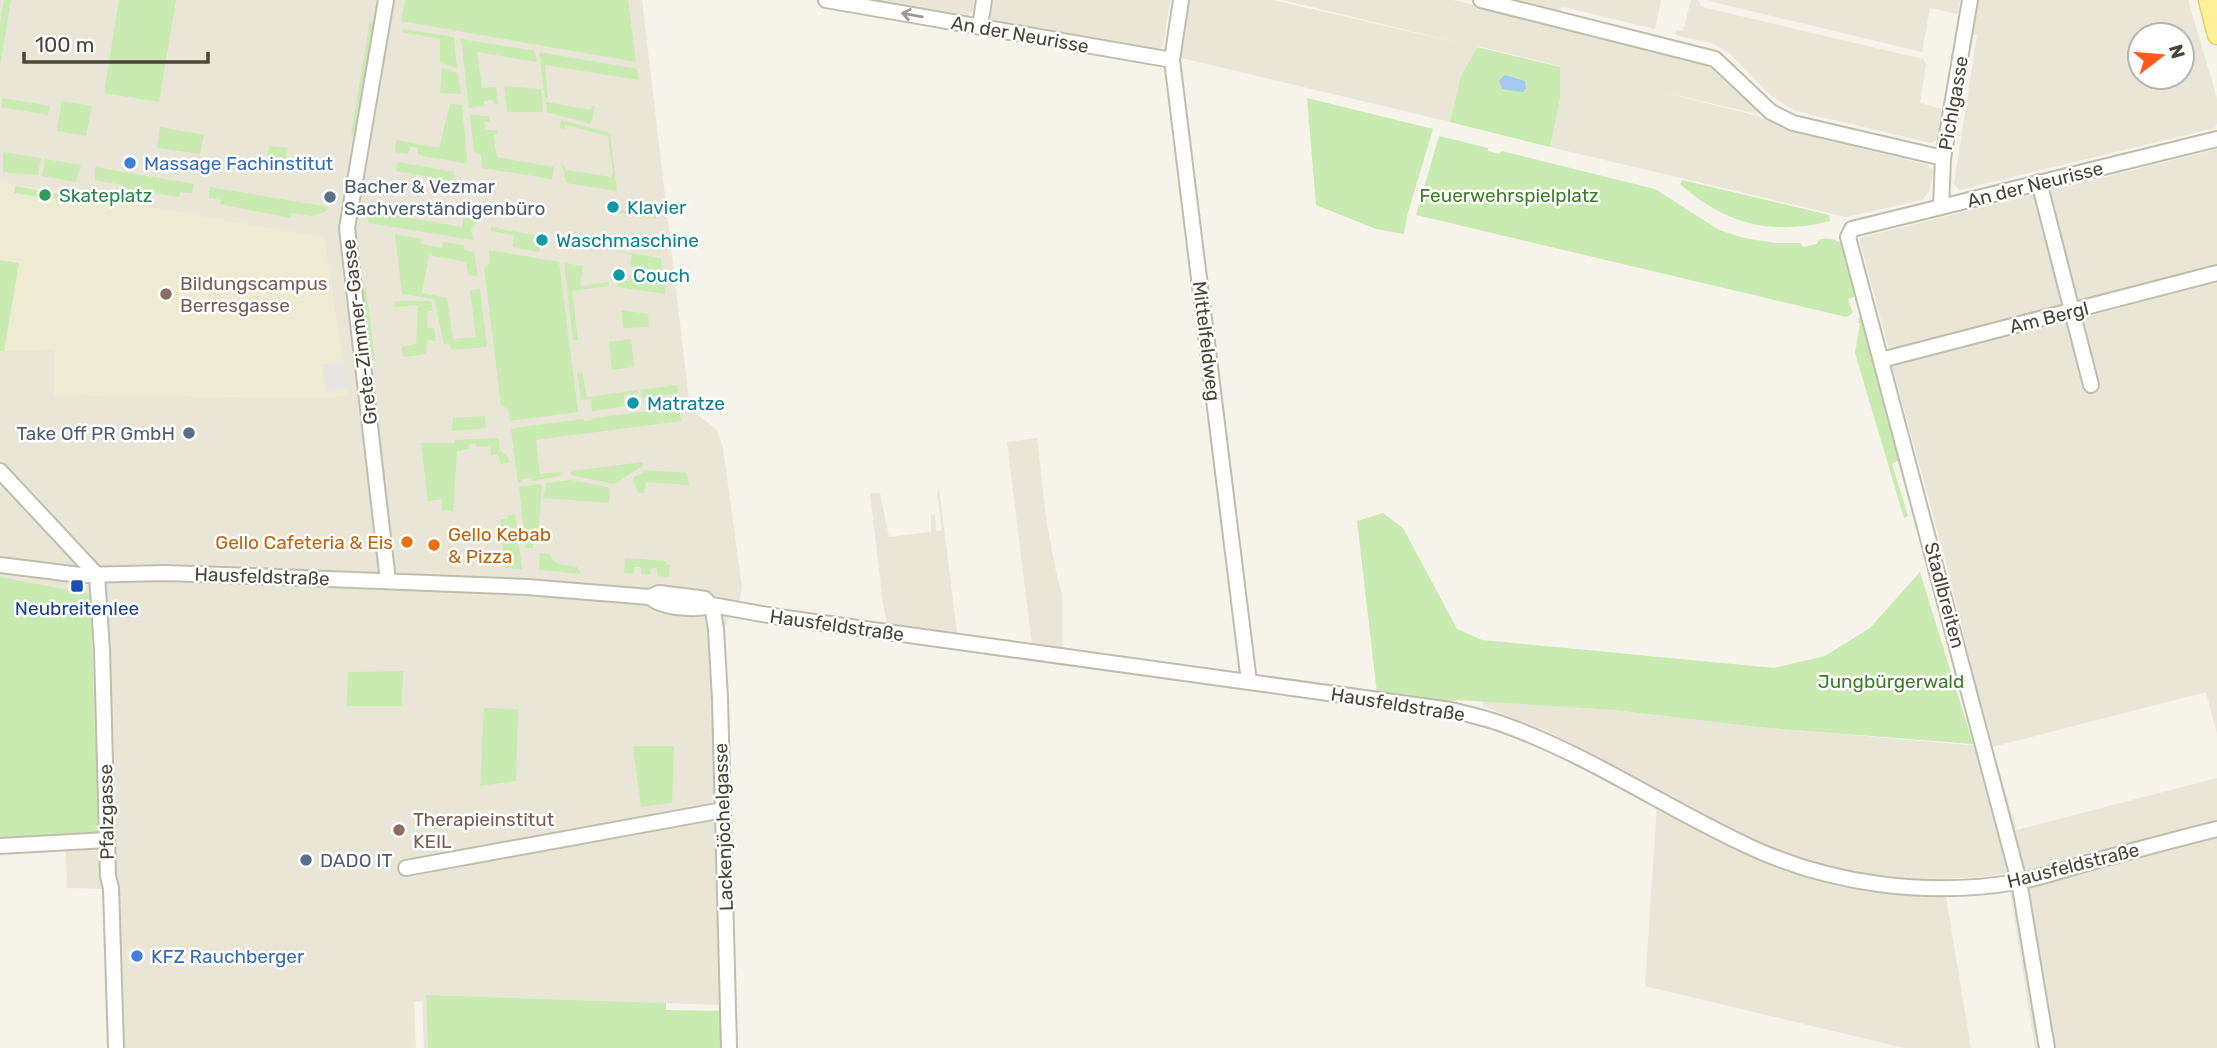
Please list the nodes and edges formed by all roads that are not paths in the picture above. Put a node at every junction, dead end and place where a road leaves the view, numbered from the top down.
1 (386, 0) edge
2 (826, 0) edge
3 (984, 0) edge
4 (1181, 0) edge
5 (1481, 0) edge
6 (1970, 0) edge
7 (2208, 0) edge
8 (980, 27) junction
9 (2217, 35) edge
10 (1172, 60) junction
11 (2217, 139) edge
12 (1943, 159) junction
13 (2039, 182) junction
14 (1941, 207) junction
15 (1853, 229) joint
16 (2217, 272) edge
17 (2073, 311) junction
18 (1881, 360) junction
19 (2091, 385) dead end
20 (0, 471) edge
21 (0, 565) edge
22 (97, 575) junction
23 (388, 581) junction
24 (711, 606) junction
25 (1250, 682) junction
26 (723, 810) junction
27 (2217, 829) edge
28 (107, 839) junction
29 (0, 846) edge
30 (406, 868) dead end
31 (2019, 881) junction
32 (116, 1048) edge
33 (729, 1048) edge
34 (2047, 1048) edge

1 - 23 street, Grete-Zimmer-Gasse
8 -> 2 street, An der Neurisse
3 - 8 street
4 - 10 street, Mittelfeldweg
5 - 12 street
6 - 12 street, Pichlgasse
7 - 9 main road
8 - 10 street, An der Neurisse
10 - 25 street, Mittelfeldweg
11 - 13 street, An der Neurisse
12 - 14 street, Pichlgasse
13 - 14 street, An der Neurisse
13 - 17 street
14 - 15 street, An der Neurisse
15 - 18 street, Stadlbreiten
16 - 17 street, Am Bergl
17 - 18 street, Am Bergl
17 - 19 street
18 - 31 street, Stadlbreiten
20 - 22 street
21 - 22 street, Hausfeldstraße
22 - 23 street, Hausfeldstraße
22 - 28 street, Pfalzgasse
23 - 24 street, Hausfeldstraße
24 - 25 street, Hausfeldstraße
24 - 26 street, Lackenjöchelgasse
25 - 31 street, Hausfeldstraße
26 - 30 street
26 - 33 street, Lackenjöchelgasse
27 - 31 street, Hausfeldstraße
28 - 29 street
28 - 32 street, Pfalzgasse
31 - 34 street, Stadlbreiten

